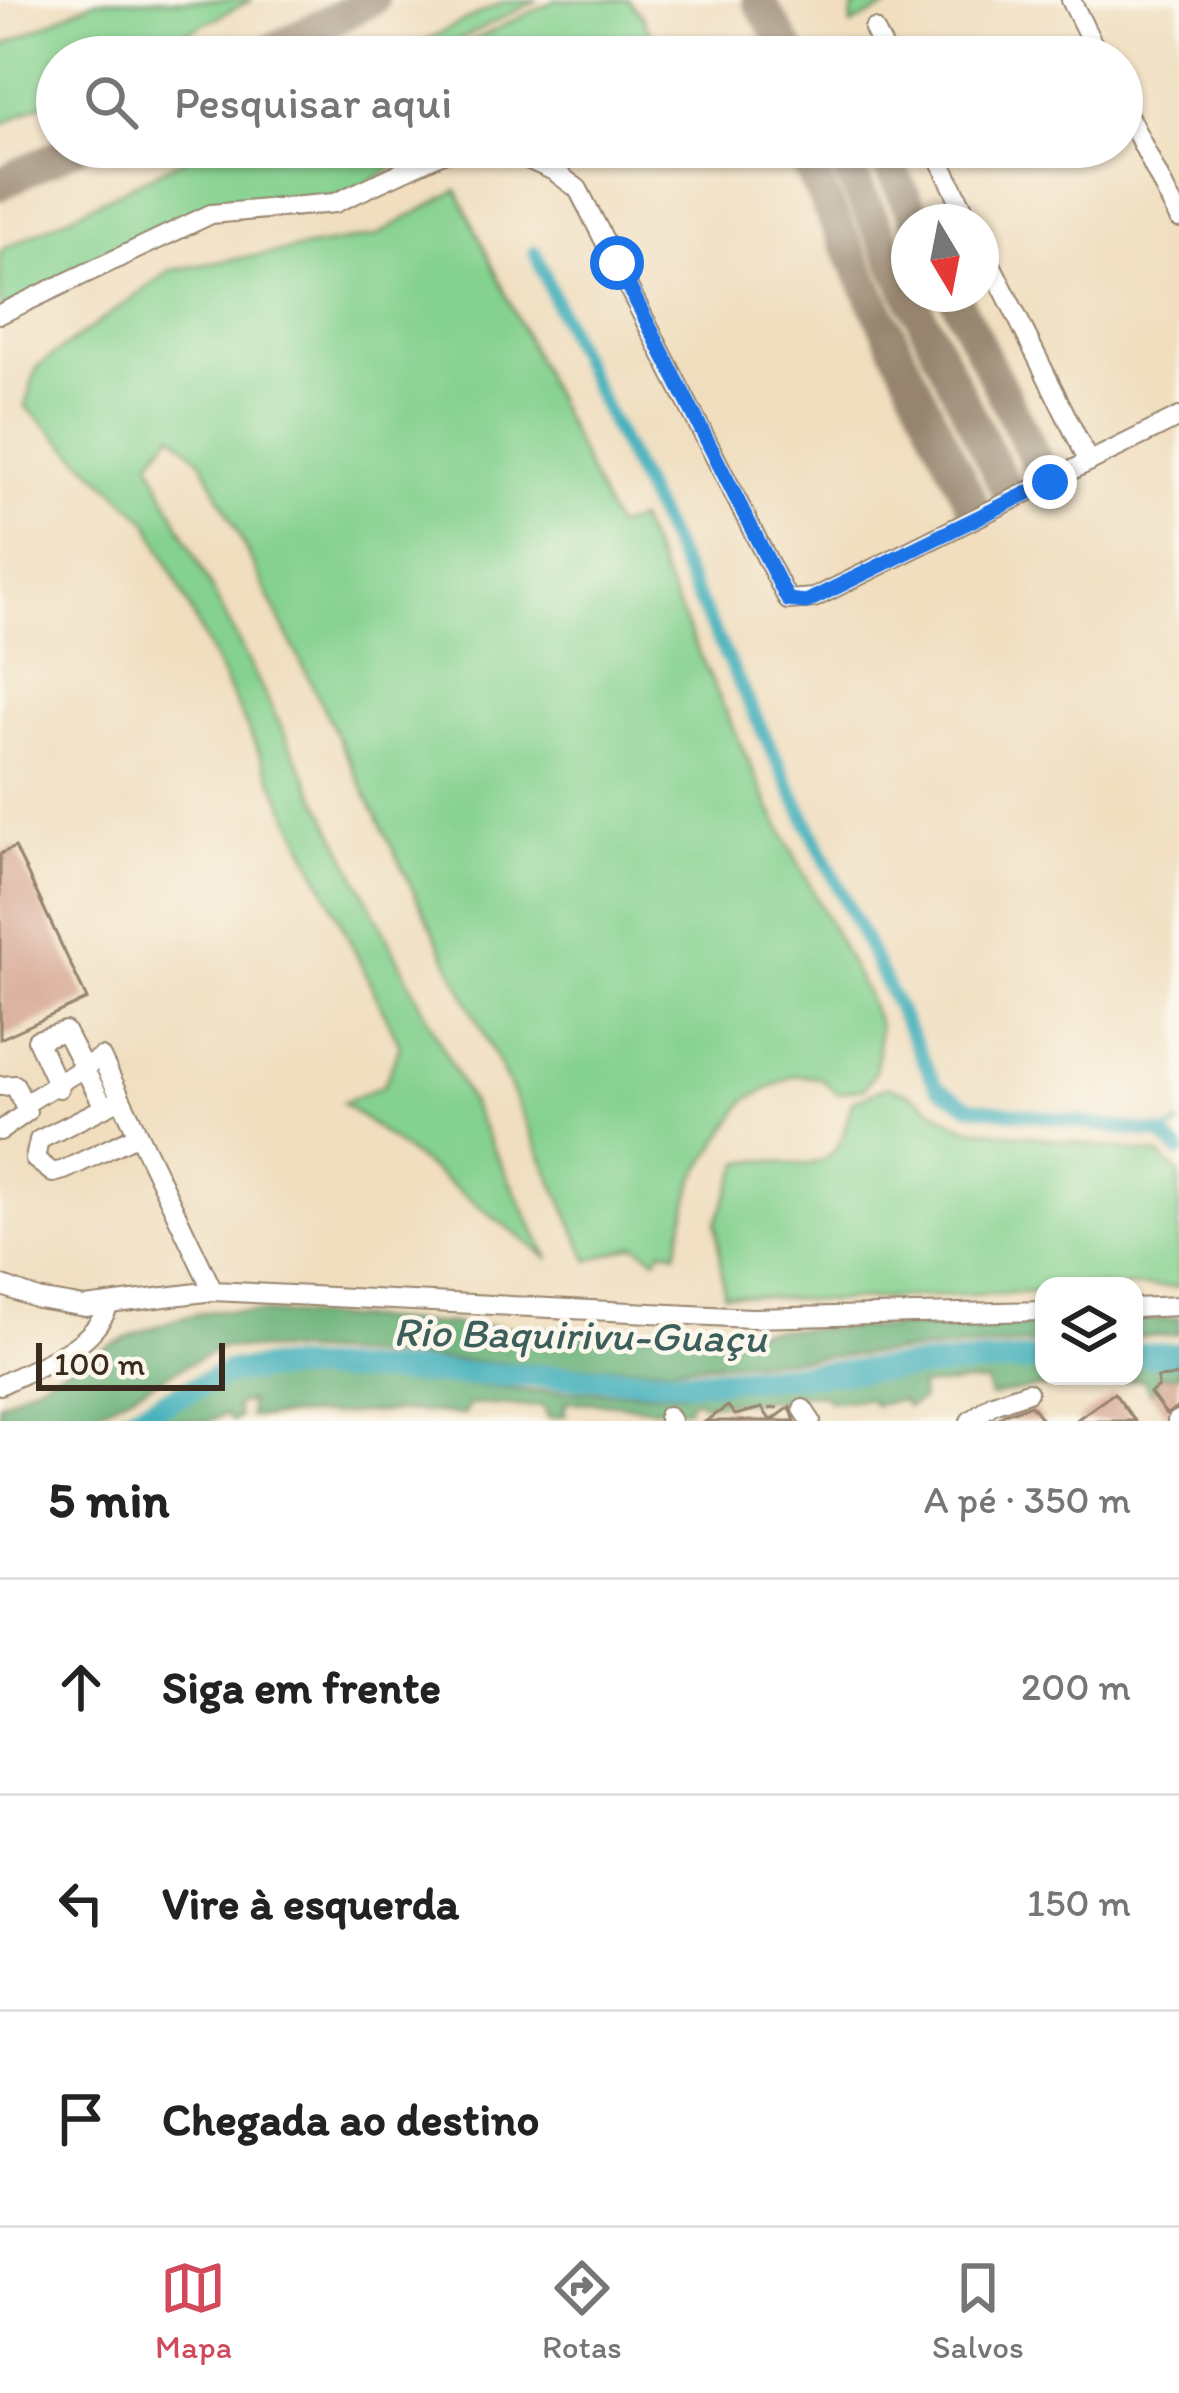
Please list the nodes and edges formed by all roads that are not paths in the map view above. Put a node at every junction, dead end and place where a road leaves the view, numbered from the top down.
1 (1070, 0) edge
2 (874, 29) dead end
3 (878, 36) edge
4 (1088, 36) edge
5 (1143, 146) edge
6 (411, 168) edge
7 (547, 168) edge
8 (943, 168) edge
9 (961, 204) edge
10 (1179, 218) edge
11 (999, 280) edge
12 (0, 314) edge
13 (1179, 417) edge
14 (1089, 463) junction
15 (93, 1061) junction
16 (0, 1086) edge
17 (59, 1088) junction
18 (112, 1103) junction
19 (25, 1104) junction
20 (0, 1131) edge
21 (136, 1136) junction
22 (0, 1285) edge
23 (213, 1291) junction
24 (109, 1305) junction
25 (1179, 1306) edge
26 (1143, 1308) edge
27 (1035, 1311) edge
28 (0, 1385) edge
29 (1028, 1392) dead end
30 (970, 1421) edge

1 - 4 street
2 - 3 street
5 - 10 street
6 - 12 street
7 - 14 street
8 - 9 street
11 - 14 street
13 - 14 street
15 - 17 street
15 - 17 street
15 - 18 street
16 - 19 street
17 - 19 street
18 - 21 street
18 - 21 street
19 - 20 street
21 - 23 street
22 - 24 street
23 - 24 street
23 - 27 street
24 - 28 street
25 - 26 street
29 - 30 street

